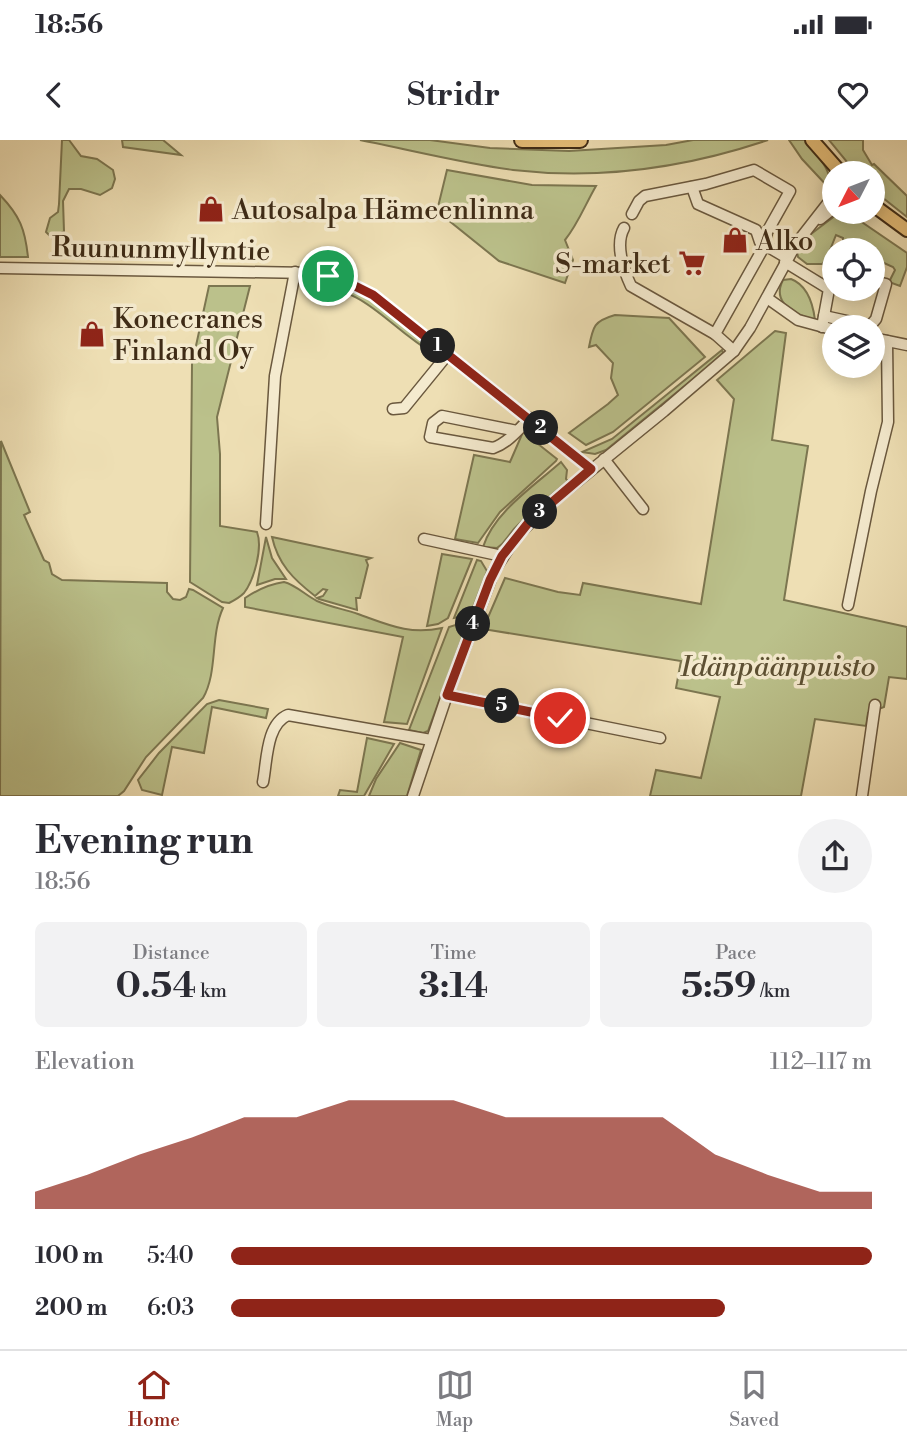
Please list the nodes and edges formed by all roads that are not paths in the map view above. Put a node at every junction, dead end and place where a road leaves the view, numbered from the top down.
1 (523, 140) edge
2 (580, 140) edge
3 (812, 140) edge
4 (822, 140) edge
5 (830, 161) edge
6 (834, 161) edge
7 (692, 187) junction
8 (822, 210) edge
9 (632, 214) dead end
10 (886, 215) edge
11 (822, 216) edge
12 (808, 227) junction
13 (624, 228) dead end
14 (907, 230) edge
15 (765, 245) junction
16 (786, 260) junction
17 (0, 268) edge
18 (295, 272) junction
19 (822, 284) edge
20 (767, 298) junction
21 (822, 321) edge
22 (715, 334) junction
23 (887, 341) joint
24 (907, 345) edge
25 (734, 351) junction
26 (448, 354) junction
27 (393, 409) dead end
28 (530, 418) junction
29 (517, 431) junction
30 (604, 458) junction
31 (591, 469) junction
32 (643, 509) dead end
33 (266, 524) dead end
34 (424, 538) dead end
35 (502, 556) junction
36 (848, 605) dead end
37 (447, 695) junction
38 (875, 705) dead end
39 (660, 738) dead end
40 (431, 740) junction
41 (263, 782) dead end
42 (413, 796) edge
43 (862, 796) edge

1 - 2 highway
3 - 5 main road
4 - 6 main road
7 - 9 street
7 - 15 street
7 - 15 street
8 - 12 street
10 - 14 main road
11 - 12 street
12 - 16 street
13 - 22 street
15 - 16 street
15 - 22 street
16 - 19 street
16 - 20 street
17 - 18 street, Ruununmyllyntie
18 - 26 street, Ruununmyllyntie
18 - 33 street
20 - 21 street
20 - 25 street
22 - 25 street
23 - 24 street
23 - 36 street
25 - 30 street
26 - 27 street
26 - 28 street, Ruununmyllyntie
28 - 29 street
28 - 31 street, Ruununmyllyntie
29 - 29 street
30 - 31 street
30 - 32 street
31 - 35 street
34 - 35 street
35 - 37 street
37 - 39 street
37 - 40 street
38 - 43 street
40 - 41 street
40 - 42 street

